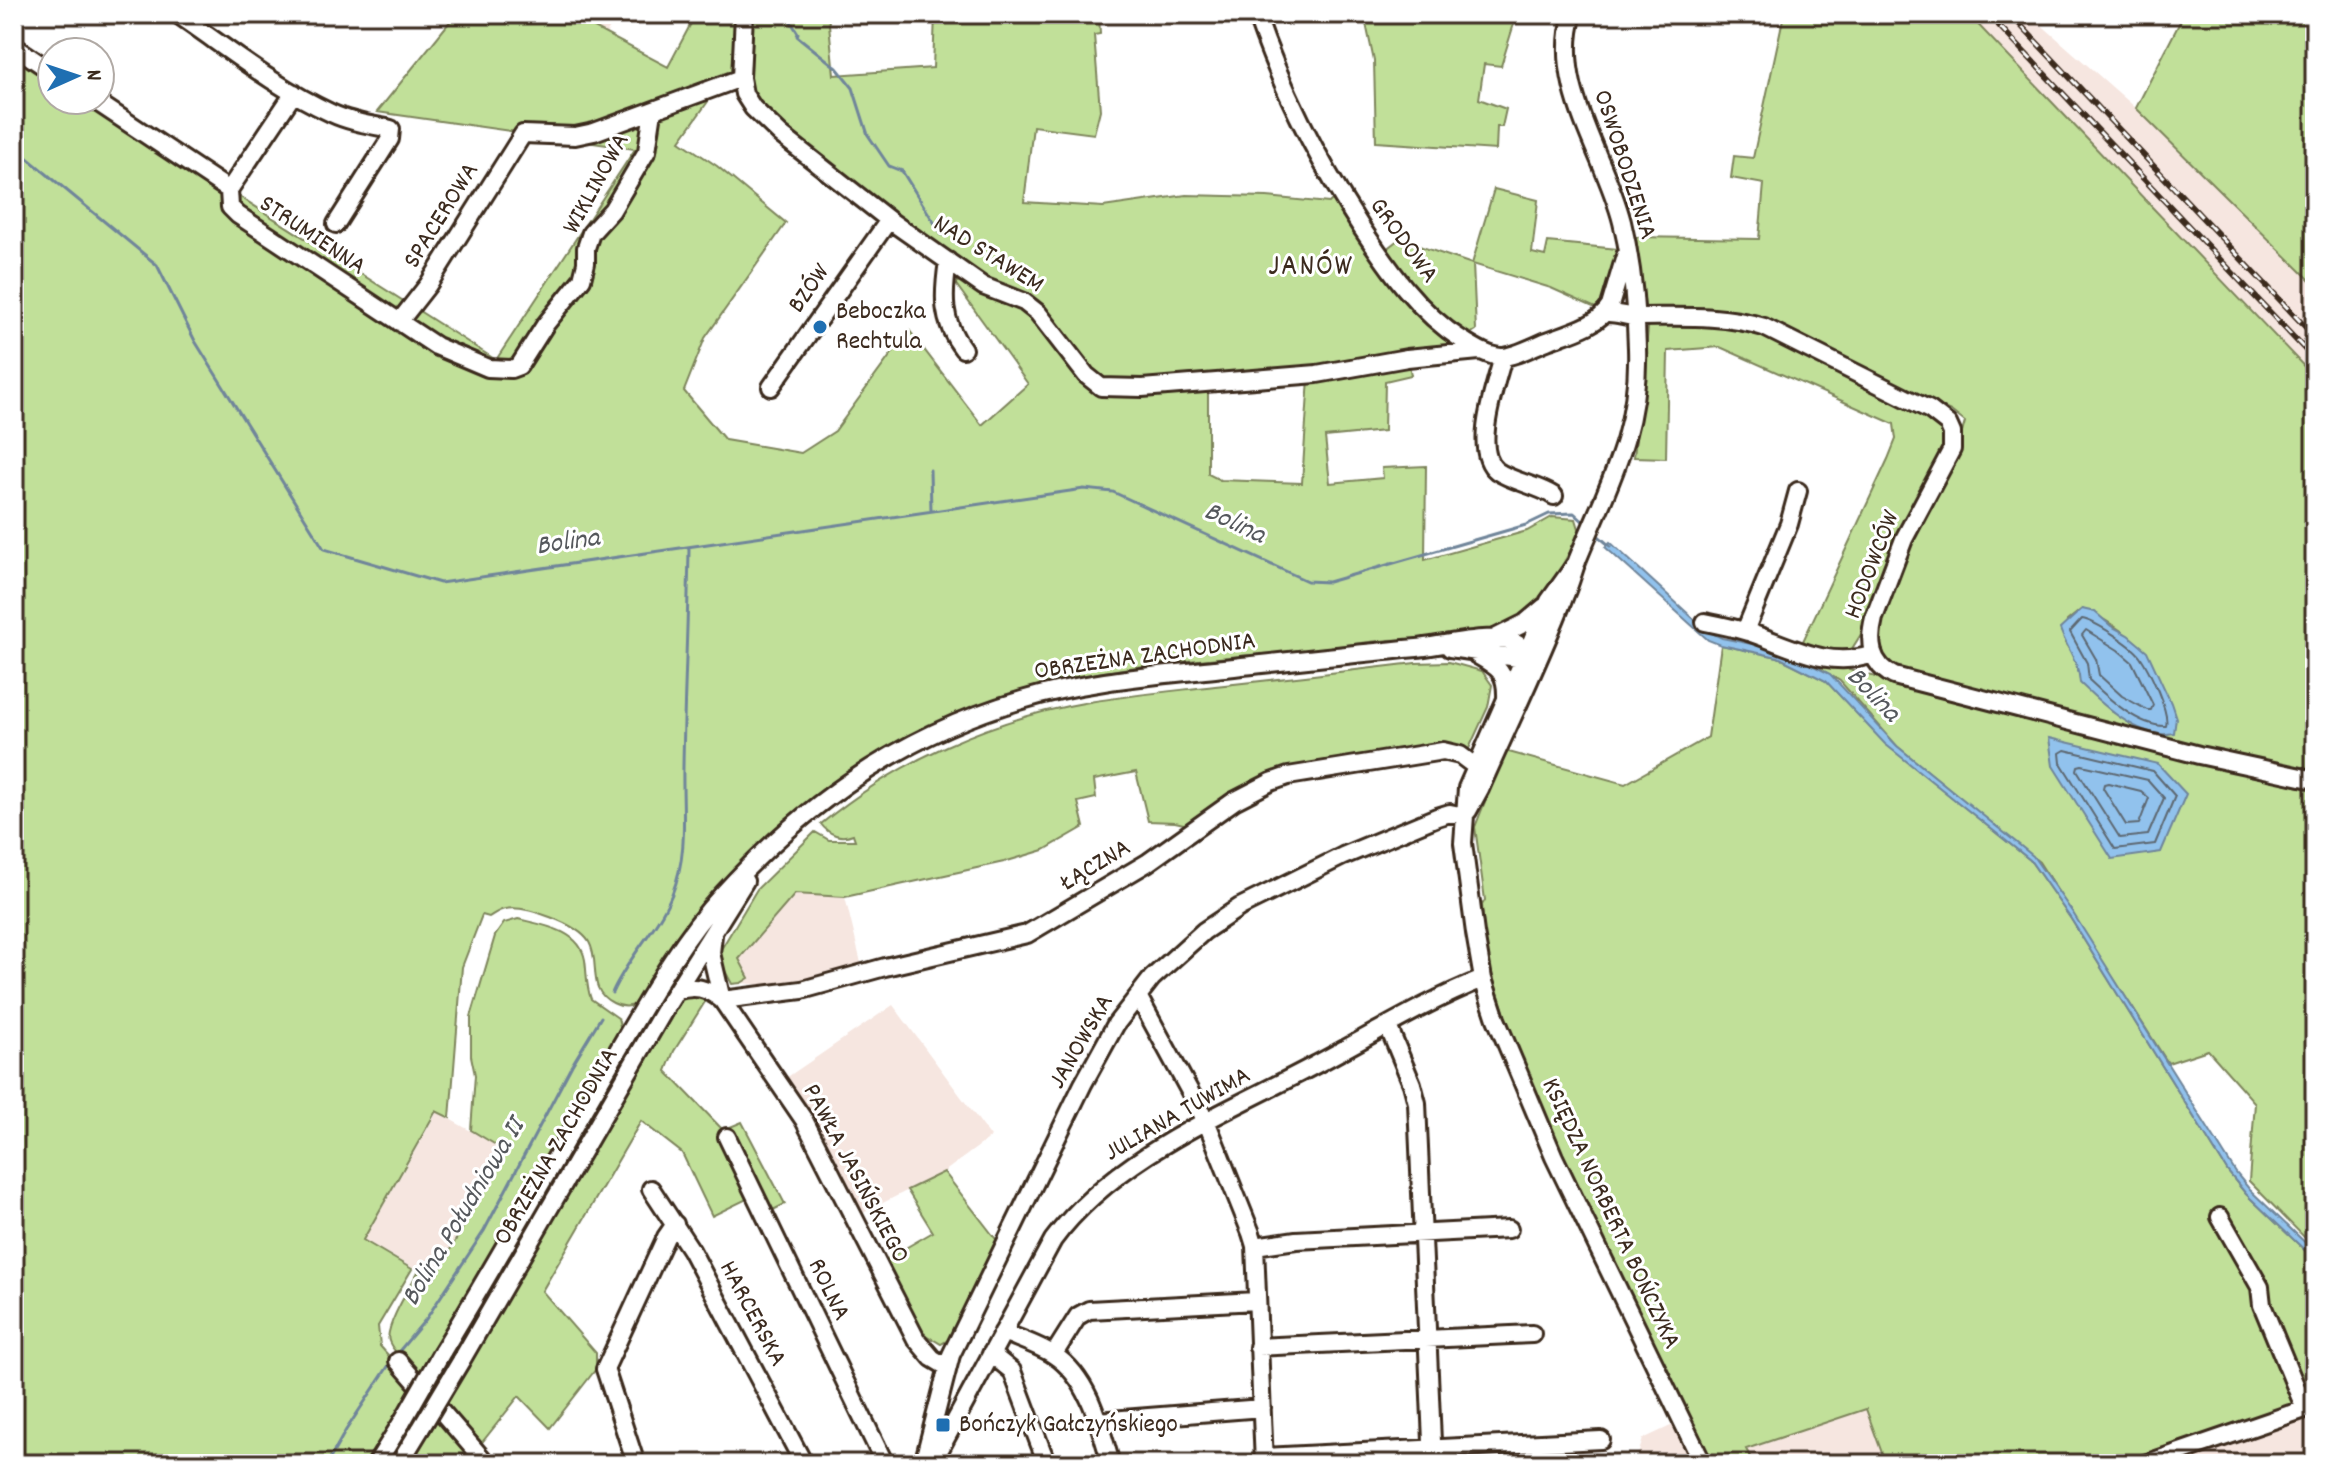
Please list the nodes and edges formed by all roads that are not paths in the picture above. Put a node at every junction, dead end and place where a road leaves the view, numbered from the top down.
1 (177, 14) edge
2 (744, 14) edge
3 (1256, 14) edge
4 (1573, 14) edge
5 (14, 46) edge
6 (36, 61) edge
7 (741, 78) junction
8 (294, 93) junction
9 (653, 111) junction
10 (116, 115) edge
11 (229, 190) junction
12 (889, 220) junction
13 (336, 224) dead end
14 (1627, 247) junction
15 (948, 261) junction
16 (1634, 298) junction
17 (1612, 307) junction
18 (1635, 317) junction
19 (399, 322) junction
20 (963, 349) dead end
21 (1479, 351) junction
22 (1503, 357) junction
23 (771, 387) dead end
24 (1798, 491) dead end
25 (1554, 496) dead end
26 (1580, 554) junction
27 (1549, 601) junction
28 (1705, 622) dead end
29 (1745, 631) junction
30 (1495, 638) junction
31 (1544, 645) junction
32 (1440, 646) junction
33 (1473, 652) junction
34 (1873, 654) junction
35 (1525, 656) junction
36 (1526, 684) junction
37 (1506, 699) junction
38 (1476, 767) junction
39 (2315, 780) edge
40 (1465, 816) junction
41 (760, 856) junction
42 (713, 933) junction
43 (1483, 979) junction
44 (676, 991) junction
45 (1138, 996) junction
46 (722, 1000) junction
47 (1388, 1026) junction
48 (1207, 1123) junction
49 (727, 1137) dead end
50 (651, 1189) dead end
51 (2220, 1217) dead end
52 (675, 1224) junction
53 (1509, 1229) dead end
54 (1423, 1232) junction
55 (1255, 1246) junction
56 (1256, 1301) junction
57 (1003, 1332) junction
58 (1532, 1334) dead end
59 (1426, 1340) junction
60 (1258, 1347) junction
61 (991, 1354) junction
62 (1054, 1354) junction
63 (398, 1361) dead end
64 (947, 1367) junction
65 (937, 1406) junction
66 (1262, 1408) junction
67 (961, 1412) junction
68 (1098, 1421) junction
69 (1601, 1440) dead end
70 (1433, 1456) edge
71 (1264, 1460) edge
72 (376, 1464) edge
73 (399, 1464) edge
74 (487, 1464) edge
75 (636, 1464) edge
76 (804, 1464) edge
77 (885, 1464) edge
78 (923, 1464) edge
79 (932, 1464) edge
80 (1047, 1464) edge
81 (1111, 1464) edge
82 (1703, 1464) edge
83 (2145, 1464) edge

1 - 8 street
2 - 7 street, NAD STAWEM
3 - 21 street, GRODOWA
4 - 14 street, OSWOBODZENIA
5 - 6 street
7 - 9 street
7 - 12 street, NAD STAWEM
8 - 11 street
8 - 13 street
9 - 19 street, SPACEROWA
9 - 19 street, WIKLINOWA
10 - 11 street, STRUMIENNA
11 - 19 street, STRUMIENNA
12 - 15 street, NAD STAWEM
12 - 23 street, BZÓW
14 - 16 street, OSWOBODZENIA
14 - 17 street
15 - 20 street
15 - 21 street, NAD STAWEM
16 - 17 street
16 - 18 street, OSWOBODZENIA
17 - 18 street
17 - 22 street
18 - 26 street, OSWOBODZENIA
18 - 34 street, HODOWCÓW
21 - 22 street, GRODOWA
22 - 25 street
24 - 29 street
26 - 27 street, OSWOBODZENIA
26 - 31 street, OSWOBODZENIA
27 - 30 street, OSWOBODZENIA
27 - 35 street, OSWOBODZENIA
28 - 29 street
29 - 34 street
30 - 32 street, OBRZEŻNA ZACHODNIA
30 - 35 street
31 - 35 street
31 - 36 street, OSWOBODZENIA
32 - 33 street, OBRZEŻNA ZACHODNIA
32 - 41 street, OBRZEŻNA ZACHODNIA
33 - 35 street, OBRZEŻNA ZACHODNIA
33 - 37 street, OBRZEŻNA ZACHODNIA
34 - 39 street, HODOWCÓW
35 - 36 street, OSWOBODZENIA
35 - 37 street, OSWOBODZENIA
36 - 40 street, OSWOBODZENIA
37 - 38 street, OSWOBODZENIA
38 - 40 street, OSWOBODZENIA
38 - 46 street, ŁĄCZNA
40 - 43 street, OSWOBODZENIA
40 - 45 street, JANOWSKA
41 - 42 street, OBRZEŻNA ZACHODNIA
41 - 72 street, OBRZEŻNA ZACHODNIA, bridge
42 - 44 street, OBRZEŻNA ZACHODNIA
42 - 46 street, PAWŁA JASIŃSKIEGO
43 - 47 street, JULIANA TUWIMA
43 - 82 street, KSIĘDZA NORBERTA BOŃCZYKA
44 - 46 street
44 - 73 street, OBRZEŻNA ZACHODNIA, bridge
45 - 48 street
45 - 64 street, JANOWSKA
46 - 64 street, PAWŁA JASIŃSKIEGO
47 - 48 street, JULIANA TUWIMA
47 - 54 street
48 - 55 street
48 - 57 street, JULIANA TUWIMA
49 - 77 street, ROLNA
50 - 52 street, HARCERSKA
51 - 83 street
52 - 75 street
52 - 76 street, HARCERSKA
53 - 54 street
54 - 55 street
54 - 59 street
55 - 56 street
56 - 60 street
56 - 62 street
57 - 61 street, JULIANA TUWIMA
57 - 62 street
58 - 59 street
59 - 60 street
59 - 70 street
60 - 66 street
61 - 67 street, JULIANA TUWIMA
61 - 80 street
62 - 68 street
63 - 74 street
64 - 65 street, JANOWSKA
65 - 67 street
65 - 78 street, JANOWSKA
66 - 68 street
66 - 71 street
67 - 79 street, JULIANA TUWIMA
68 - 81 street
69 - 70 street
70 - 71 street

